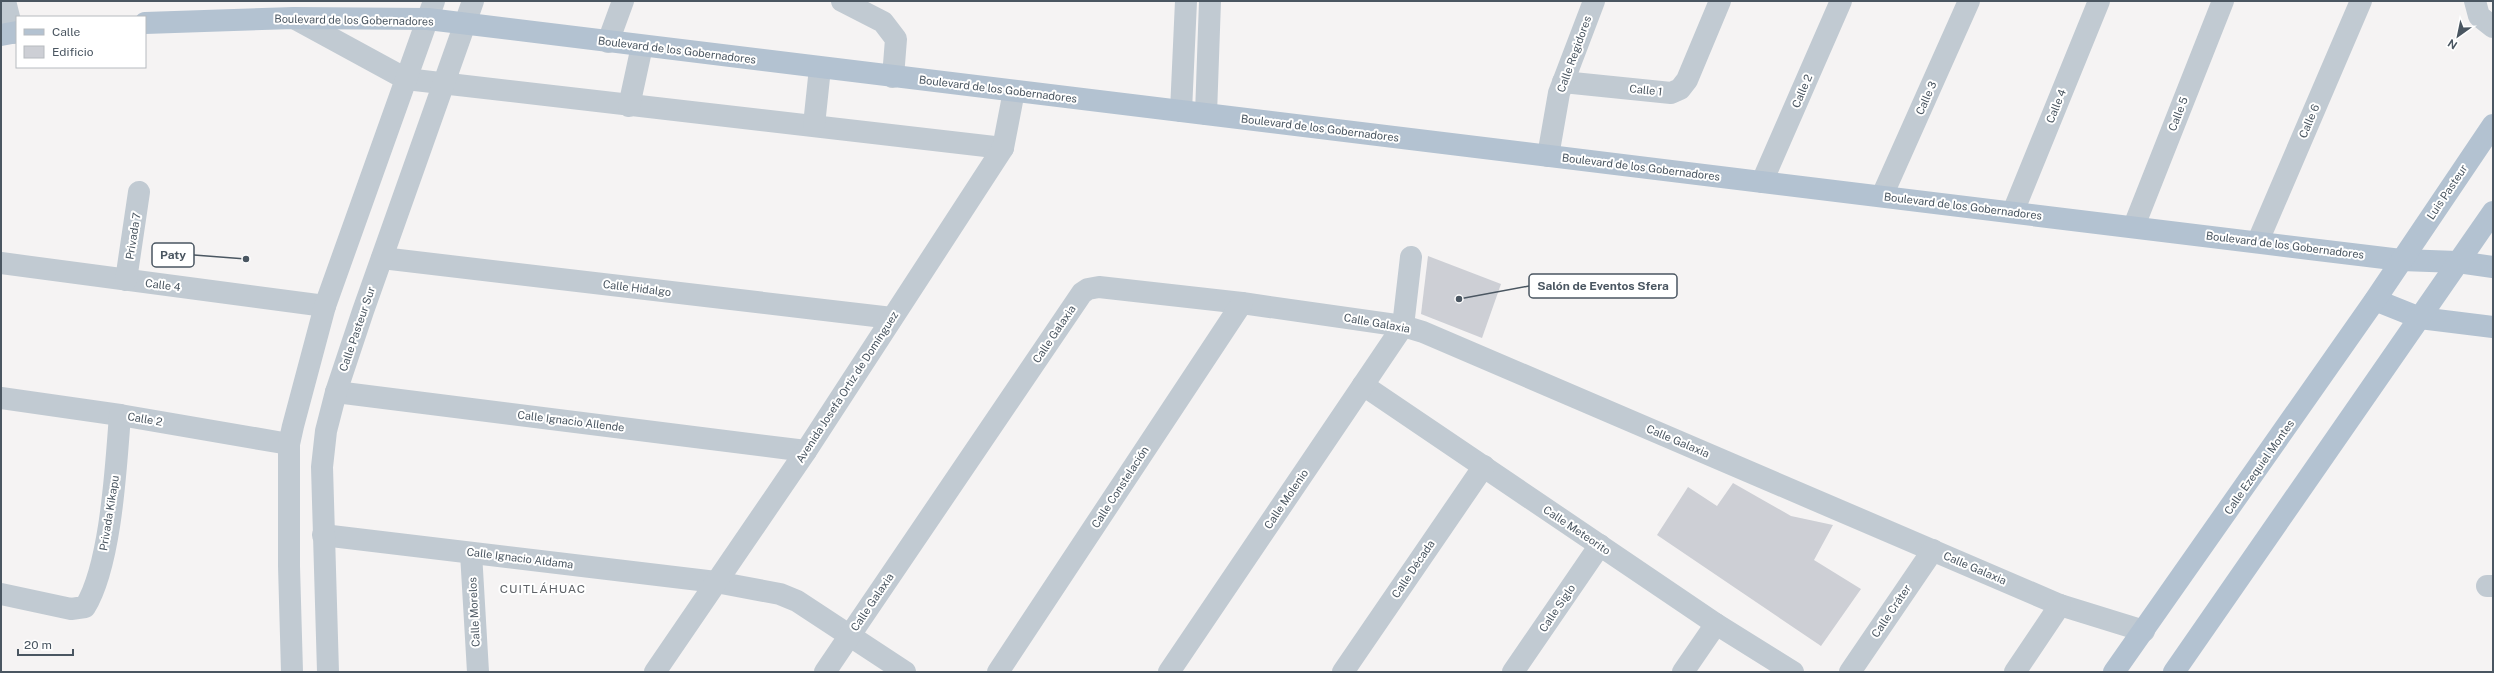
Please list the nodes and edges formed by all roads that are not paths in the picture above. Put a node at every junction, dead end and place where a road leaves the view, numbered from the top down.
1 (4, 1) edge
2 (474, 1) edge
3 (623, 1) edge
4 (842, 1) edge
5 (1186, 1) edge
6 (1210, 1) edge
7 (1594, 1) edge
8 (1720, 1) edge
9 (1841, 1) edge
10 (1969, 1) edge
11 (2099, 1) edge
12 (2223, 1) edge
13 (2361, 1) edge
14 (2475, 1) edge
15 (431, 10) edge
16 (294, 18) junction
17 (146, 23) edge
18 (466, 25) junction
19 (2493, 27) edge
20 (10, 33) edge
21 (608, 42) junction
22 (642, 46) junction
23 (820, 68) junction
24 (893, 76) junction
25 (406, 78) junction
26 (1563, 82) junction
27 (444, 84) junction
28 (1014, 91) junction
29 (630, 106) junction
30 (1181, 111) junction
31 (1206, 114) junction
32 (814, 125) junction
33 (2493, 125) edge
34 (1003, 148) junction
35 (1548, 156) junction
36 (1762, 182) junction
37 (139, 192) dead end
38 (1882, 196) junction
39 (2013, 212) junction
40 (2493, 212) edge
41 (2134, 226) junction
42 (2258, 241) junction
43 (1411, 257) dead end
44 (382, 258) junction
45 (2401, 260) junction
46 (2458, 262) junction
47 (1, 263) edge
48 (2493, 267) edge
49 (126, 280) junction
50 (2375, 300) junction
51 (1242, 303) junction
52 (325, 306) junction
53 (892, 318) junction
54 (2420, 318) junction
55 (1403, 326) junction
56 (2493, 327) edge
57 (1363, 385) junction
58 (336, 392) junction
59 (1, 398) edge
60 (120, 415) junction
61 (289, 444) junction
62 (806, 451) junction
63 (1484, 466) junction
64 (323, 535) junction
65 (1600, 545) junction
66 (1933, 550) junction
67 (471, 552) junction
68 (716, 582) junction
69 (1, 594) edge
70 (2060, 605) junction
71 (1716, 624) junction
72 (2144, 631) junction
73 (850, 635) junction
74 (292, 672) edge
75 (328, 672) edge
76 (478, 672) edge
77 (655, 672) edge
78 (825, 672) edge
79 (905, 672) edge
80 (998, 672) edge
81 (1169, 672) edge
82 (1343, 672) edge
83 (1514, 672) edge
84 (1683, 672) edge
85 (1793, 672) edge
86 (1850, 672) edge
87 (2015, 672) edge
88 (2114, 672) edge
89 (2174, 672) edge

1 - 20 street
2 - 18 street, Calle Pasteur Sur
3 - 21 street
4 - 24 street
5 - 30 street
6 - 31 street
7 - 26 street, Calle Regidores
8 - 26 street, Calle 1
9 - 36 street, Calle 2
10 - 38 street, Calle 3
11 - 39 street, Calle 4
12 - 41 street, Calle 5
13 - 42 street, Calle 6
14 - 19 street
15 - 16 main road, Boulevard de los Gobernadores
15 - 18 main road, Boulevard de los Gobernadores
15 - 25 street
16 - 17 main road, Boulevard de los Gobernadores
16 - 25 street
18 - 21 main road, Boulevard de los Gobernadores
18 - 27 street, Calle Pasteur Sur
21 - 22 main road, Boulevard de los Gobernadores
22 - 23 main road, Boulevard de los Gobernadores
22 - 29 street
23 - 24 main road, Boulevard de los Gobernadores
23 - 32 street
24 - 28 main road, Boulevard de los Gobernadores
25 - 27 street
25 - 52 street
26 - 35 street, Calle Regidores
27 - 29 street
27 - 44 street, Calle Pasteur Sur
28 - 30 main road, Boulevard de los Gobernadores
28 - 34 street, Avenida Josefa Ortiz de Domínguez
29 - 32 street
30 - 31 main road, Boulevard de los Gobernadores
31 - 35 main road, Boulevard de los Gobernadores
32 - 34 street
33 - 45 main road, Luis Pasteur
34 - 53 street, Avenida Josefa Ortiz de Domínguez
35 - 36 main road, Boulevard de los Gobernadores
36 - 38 main road, Boulevard de los Gobernadores
37 - 49 street, Privada 7
38 - 39 main road, Boulevard de los Gobernadores
39 - 41 main road, Boulevard de los Gobernadores
40 - 46 main road
41 - 42 main road, Boulevard de los Gobernadores
42 - 45 main road, Boulevard de los Gobernadores
43 - 55 street
44 - 53 street, Calle Hidalgo
44 - 58 street, Calle Pasteur Sur
45 - 46 main road, Boulevard de los Gobernadores
45 - 50 main road, Calle Ezequiel Montes
46 - 48 main road, Boulevard de los Gobernadores
46 - 54 main road
47 - 49 street, Calle 4
49 - 52 street, Calle 4
50 - 54 main road
50 - 72 main road, Calle Ezequiel Montes
51 - 55 street, Calle Galaxia
51 - 73 street, Calle Galaxia
51 - 80 street, Calle Constelación
52 - 61 street
53 - 62 street, Avenida Josefa Ortiz de Domínguez
54 - 56 main road
54 - 89 main road
55 - 57 street, Calle Molenio
55 - 66 street, Calle Galaxia
57 - 63 street, Calle Meteorito
57 - 81 street, Calle Molenio
58 - 62 street, Calle Ignacio Allende
58 - 64 street, Calle Pasteur Sur
59 - 60 street, Calle 2
60 - 61 street, Calle 2
60 - 69 street, Privada Kikapu
61 - 74 street
62 - 68 street, Avenida Josefa Ortiz de Domínguez
63 - 65 street, Calle Meteorito
63 - 82 street, Calle Década
64 - 67 street, Calle Ignacio Aldama
64 - 75 street, Calle Pasteur Sur
65 - 71 street, Calle Meteorito
65 - 83 street, Calle Siglo
66 - 70 street, Calle Galaxia
66 - 86 street, Calle Cráter
67 - 68 street, Calle Ignacio Aldama
67 - 76 street, Calle Morelos
68 - 73 street, Calle Ignacio Aldama
68 - 77 street, Avenida Josefa Ortiz de Domínguez
70 - 72 street, Calle Galaxia
70 - 87 street
71 - 84 street
71 - 85 street, Calle Meteorito
72 - 88 main road, Calle Ezequiel Montes
73 - 78 street, Calle Galaxia
73 - 79 street, Calle Ignacio Aldama

